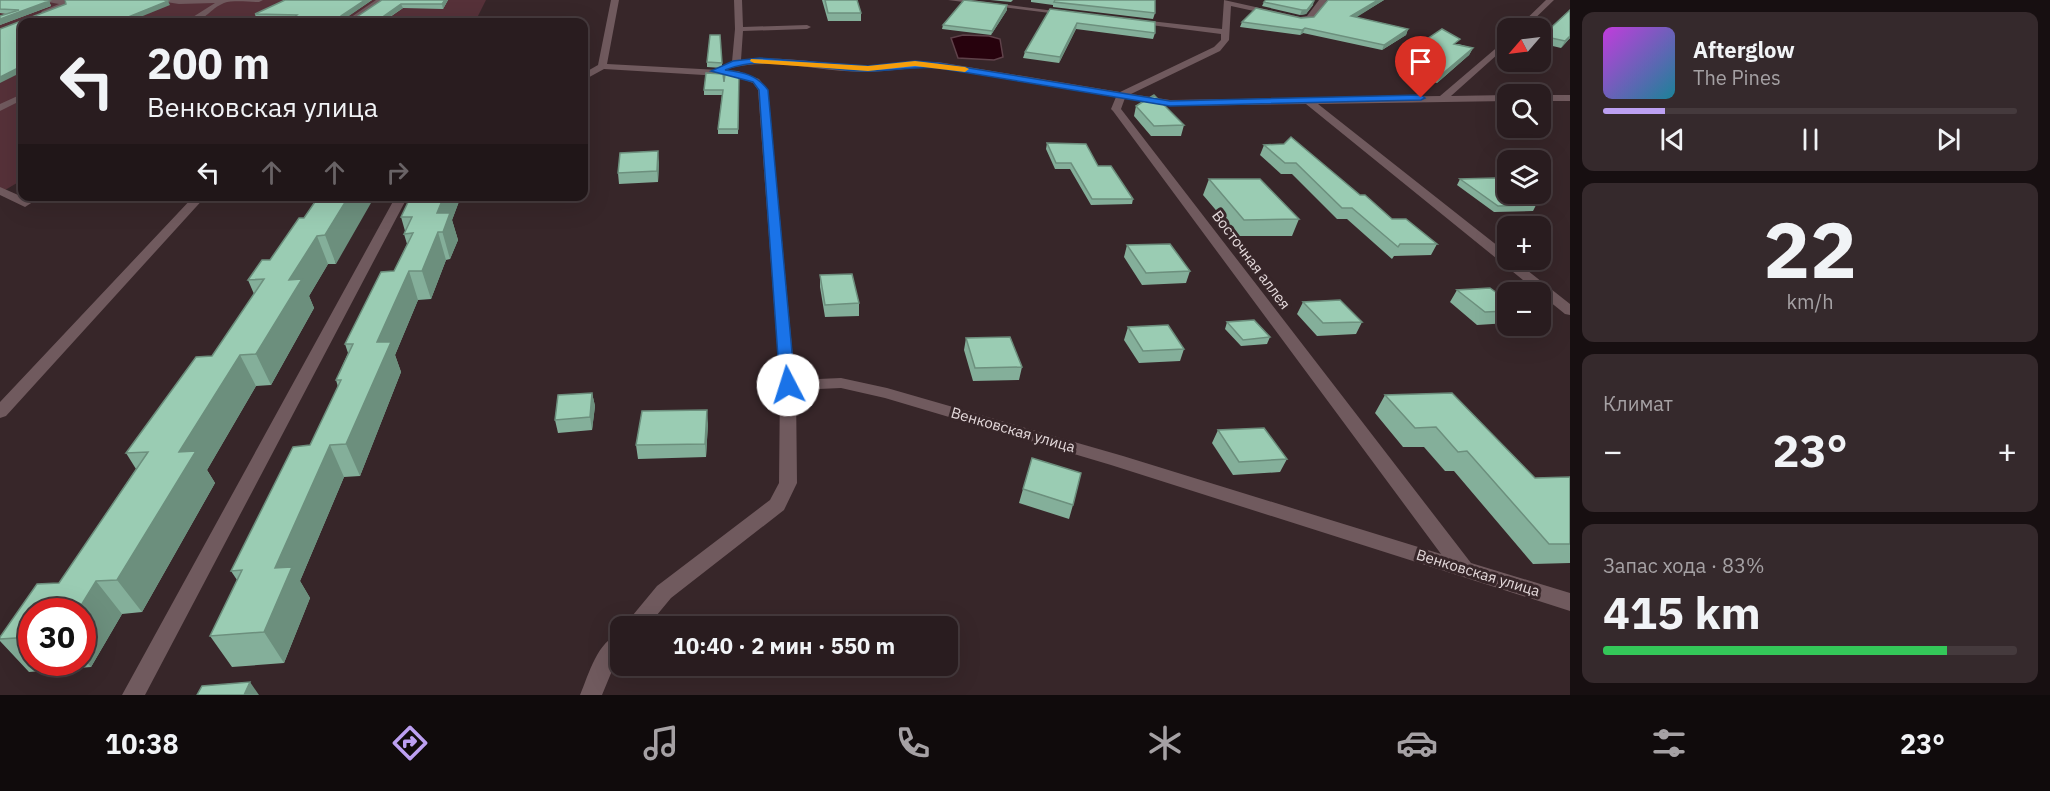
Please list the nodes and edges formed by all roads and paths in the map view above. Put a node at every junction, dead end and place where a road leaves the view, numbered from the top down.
1 (41, 0) edge
2 (158, 0) edge
3 (259, 0) edge
4 (381, 0) edge
5 (615, 0) edge
6 (738, 0) edge
7 (952, 0) edge
8 (1323, 0) edge
9 (1550, 0) edge
10 (220, 2) junction
11 (1228, 2) edge
12 (1070, 14) edge
13 (31, 18) edge
14 (198, 18) edge
15 (354, 18) edge
16 (1531, 18) edge
17 (1130, 21) edge
18 (807, 27) dead end
19 (739, 29) junction
20 (1224, 32) junction
21 (1497, 50) edge
22 (736, 63) junction
23 (602, 66) junction
24 (715, 71) junction
25 (588, 75) edge
26 (1121, 95) junction
27 (1444, 97) junction
28 (1497, 98) edge
29 (1551, 98) edge
30 (1570, 98) edge
31 (18, 100) edge
32 (1307, 100) junction
33 (0, 108) edge
34 (0, 190) edge
35 (18, 199) edge
36 (196, 201) edge
37 (399, 201) edge
38 (1570, 311) edge
39 (788, 385) junction
40 (0, 412) edge
41 (1464, 569) junction
42 (1570, 602) edge
43 (643, 616) edge
44 (610, 655) edge
45 (133, 695) edge
46 (591, 695) edge

1 - 13 street
2 - 10 street
3 - 10 street
4 - 15 street
5 - 23 street
6 - 19 street
7 - 12 street
8 - 11 street
9 - 16 street
10 - 14 street
11 - 20 street
17 - 20 street
18 - 19 street
19 - 22 street
20 - 26 street
21 - 27 street
22 - 24 street
22 - 26 street
23 - 24 street
23 - 25 street
24 - 39 street
26 - 32 street
26 - 41 street, Восточная аллея
27 - 28 street
27 - 32 street
29 - 30 street
31 - 33 street
32 - 38 street
34 - 35 street
36 - 40 street
37 - 45 street
39 - 41 street, Венковская улица
39 - 43 street
41 - 42 street, Венковская улица
44 - 46 street

